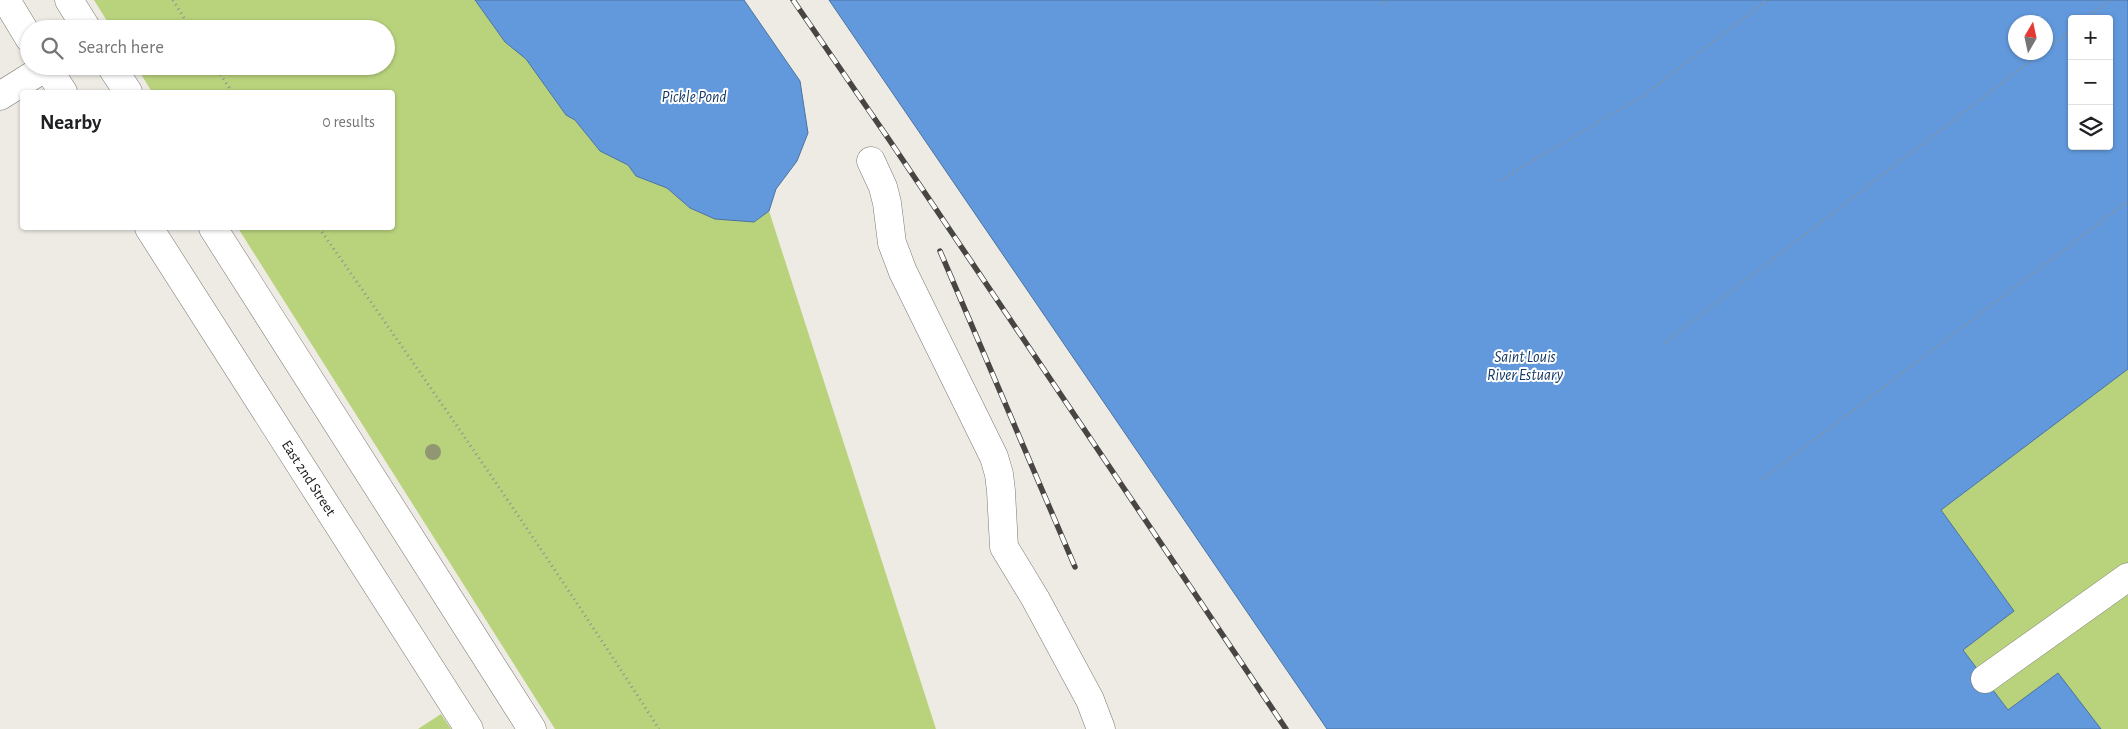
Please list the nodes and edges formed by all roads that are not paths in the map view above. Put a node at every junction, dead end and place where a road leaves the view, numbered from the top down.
1 (6, 0) edge
2 (69, 0) edge
3 (81, 20) edge
4 (20, 23) edge
5 (32, 75) edge
6 (52, 75) edge
7 (117, 75) edge
8 (62, 90) edge
9 (127, 90) edge
10 (0, 96) edge
11 (871, 162) dead end
12 (150, 230) edge
13 (214, 230) edge
14 (2128, 577) edge
15 (1985, 679) dead end
16 (469, 729) edge
17 (532, 729) edge
18 (1101, 729) edge

1 - 4 main road
2 - 3 main road
5 - 10 main road
6 - 8 main road
7 - 9 main road
11 - 18 main road
12 - 16 main road, East 2nd Street
13 - 17 main road
14 - 15 main road

